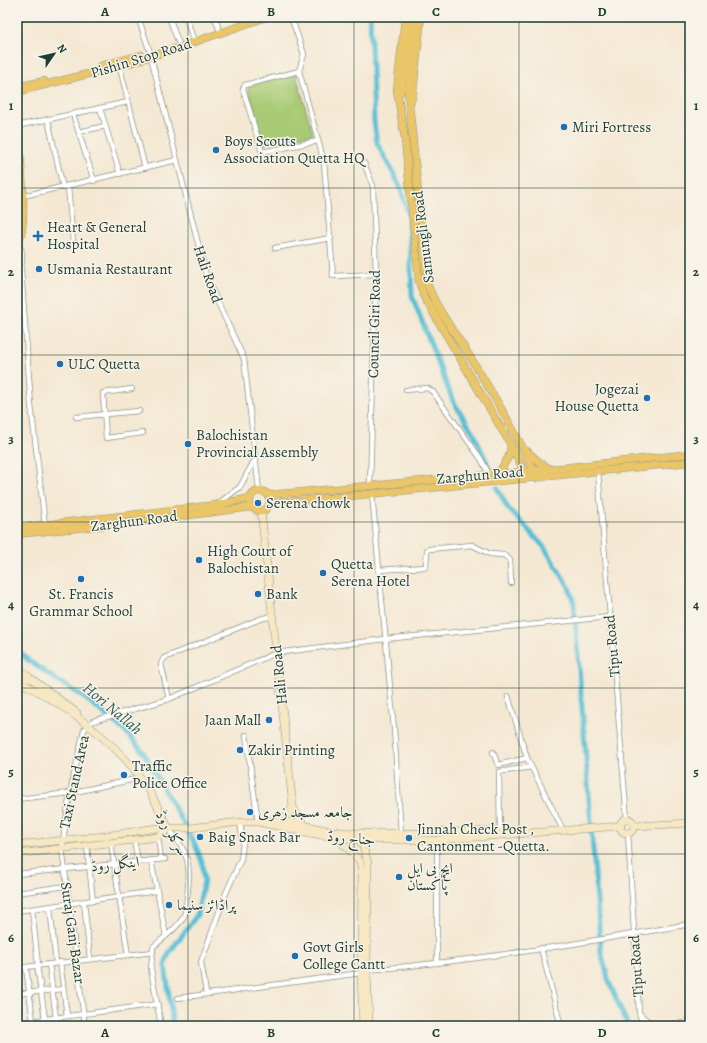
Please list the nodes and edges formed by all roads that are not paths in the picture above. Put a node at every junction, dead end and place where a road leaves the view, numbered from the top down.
1 (138, 17) edge
2 (169, 17) edge
3 (186, 17) edge
4 (215, 17) edge
5 (255, 17) edge
6 (266, 17) edge
7 (291, 17) edge
8 (405, 17) edge
9 (411, 17) edge
10 (416, 17) edge
11 (421, 17) edge
12 (245, 20) edge
13 (219, 30) junction
14 (194, 40) junction
15 (179, 46) junction
16 (150, 54) junction
17 (119, 63) junction
18 (299, 72) junction
19 (17, 87) edge
20 (17, 96) edge
21 (399, 97) junction
22 (128, 102) junction
23 (409, 105) junction
24 (100, 108) junction
25 (73, 114) junction
26 (48, 120) junction
27 (17, 123) edge
28 (17, 126) edge
29 (105, 126) junction
30 (79, 132) junction
31 (318, 141) junction
32 (177, 160) junction
33 (364, 163) dead end
34 (145, 168) junction
35 (120, 174) junction
36 (17, 175) edge
37 (94, 181) junction
38 (68, 186) junction
39 (63, 188) junction
40 (23, 196) junction
41 (17, 220) edge
42 (331, 238) junction
43 (18, 242) edge
44 (73, 242) dead end
45 (275, 248) dead end
46 (376, 274) junction
47 (132, 389) dead end
48 (406, 390) dead end
49 (139, 411) dead end
50 (104, 414) junction
51 (76, 417) dead end
52 (143, 433) dead end
53 (520, 443) junction
54 (511, 445) junction
55 (690, 454) edge
56 (255, 459) junction
57 (690, 462) edge
58 (550, 469) junction
59 (524, 471) junction
60 (533, 471) junction
61 (598, 472) junction
62 (490, 473) junction
63 (499, 473) junction
64 (536, 478) junction
65 (524, 479) junction
66 (492, 483) junction
67 (370, 486) junction
68 (259, 490) junction
69 (372, 494) junction
70 (269, 495) junction
71 (250, 498) junction
72 (270, 504) junction
73 (216, 505) junction
74 (252, 507) junction
75 (261, 511) junction
76 (155, 516) junction
77 (45, 525) junction
78 (17, 528) edge
79 (17, 534) edge
80 (378, 570) junction
81 (511, 584) dead end
82 (272, 616) junction
83 (609, 617) junction
84 (385, 639) junction
85 (276, 653) junction
86 (17, 667) edge
87 (19, 679) edge
88 (32, 679) junction
89 (508, 696) dead end
90 (169, 699) junction
91 (88, 724) junction
92 (246, 735) dead end
93 (493, 752) dead end
94 (527, 758) junction
95 (531, 766) junction
96 (140, 778) junction
97 (70, 793) junction
98 (17, 799) edge
99 (293, 807) junction
100 (282, 820) junction
101 (627, 820) junction
102 (240, 822) junction
103 (258, 822) junction
104 (690, 823) edge
105 (273, 825) junction
106 (306, 826) junction
107 (621, 826) junction
108 (634, 826) junction
109 (173, 829) junction
110 (563, 830) junction
111 (500, 831) junction
112 (311, 833) junction
113 (354, 833) junction
114 (535, 833) junction
115 (628, 833) junction
116 (158, 837) junction
117 (401, 837) junction
118 (337, 838) junction
119 (63, 840) junction
120 (134, 840) junction
121 (360, 840) junction
122 (437, 840) junction
123 (111, 843) junction
124 (17, 845) edge
125 (87, 846) junction
126 (62, 848) junction
127 (17, 854) edge
128 (151, 860) junction
129 (138, 861) junction
130 (114, 864) junction
131 (90, 866) junction
132 (64, 868) junction
133 (17, 874) edge
134 (66, 886) junction
135 (156, 891) junction
136 (17, 893) edge
137 (119, 897) junction
138 (93, 901) junction
139 (84, 902) junction
140 (69, 904) junction
141 (50, 907) junction
142 (32, 909) junction
143 (17, 911) edge
144 (690, 924) edge
145 (634, 934) junction
146 (166, 936) junction
147 (541, 948) junction
148 (153, 952) junction
149 (128, 955) junction
150 (90, 959) junction
151 (77, 961) junction
152 (58, 963) junction
153 (438, 963) junction
154 (49, 964) junction
155 (38, 965) junction
156 (26, 966) junction
157 (17, 968) edge
158 (364, 972) junction
159 (63, 989) junction
160 (52, 990) junction
161 (17, 991) edge
162 (41, 992) junction
163 (29, 993) junction
164 (206, 993) junction
165 (18, 994) edge
166 (178, 998) dead end
167 (158, 1004) junction
168 (639, 1012) junction
169 (84, 1014) junction
170 (67, 1016) junction
171 (56, 1018) junction
172 (45, 1019) junction
173 (33, 1021) junction
174 (690, 1022) edge
175 (20, 1024) edge
176 (663, 1025) edge
177 (85, 1026) edge
178 (160, 1026) edge
179 (363, 1026) edge
180 (369, 1026) edge
181 (561, 1026) edge
182 (643, 1026) edge

1 - 16 street, Hali Road
2 - 15 street
3 - 14 street
4 - 13 street
5 - 12 main road, Pishin Stop Road
6 - 12 main road, Pishin Stop Road
7 - 18 street
8 - 21 main road, Samungli Road
9 - 21 main road
10 - 23 main road
11 - 23 main road, Samungli Road
12 - 13 main road, Pishin Stop Road
13 - 14 main road, Pishin Stop Road
14 - 15 main road, Pishin Stop Road
15 - 16 main road, Pishin Stop Road
16 - 17 main road, Pishin Stop Road
16 - 32 street, Hali Road
17 - 19 main road, Pishin Stop Road
17 - 20 main road, Pishin Stop Road
17 - 22 street
18 - 31 street
18 - 31 street
21 - 54 main road, Samungli Road
22 - 24 street
22 - 34 street
23 - 53 main road, Samungli Road
24 - 25 street
24 - 29 street
25 - 26 street
25 - 30 street
26 - 28 street
26 - 39 street
27 - 28 main road
28 - 40 main road
29 - 30 street
29 - 35 street
30 - 37 street
31 - 42 street
32 - 34 street
32 - 56 street, Hali Road
33 - 46 street, Council Giri Road
34 - 35 street
35 - 37 street
36 - 41 main road
37 - 38 street
38 - 39 street
38 - 44 street
39 - 40 street
40 - 43 main road
42 - 45 street
42 - 46 street
43 - 77 street
46 - 67 street, Council Giri Road
47 - 50 street
48 - 62 street
49 - 50 street
50 - 51 street
50 - 52 street
53 - 58 main road
53 - 60 main road, Samungli Road
54 - 59 main road, Samungli Road
54 - 63 main road
55 - 58 main road, Zarghun Road
56 - 68 street, Hali Road
56 - 73 street
57 - 61 main road, Zarghun Road
58 - 60 main road, Zarghun Road
59 - 60 main road, Zarghun Road
59 - 63 main road, Zarghun Road
59 - 65 main road, Samungli Road
60 - 64 main road, Samungli Road
61 - 64 main road, Zarghun Road
61 - 83 street, Tipu Road
62 - 63 main road, Zarghun Road
62 - 66 street
62 - 67 main road, Zarghun Road
63 - 66 main road
64 - 65 main road, Zarghun Road
65 - 66 main road, Zarghun Road
66 - 69 main road, Zarghun Road
67 - 70 main road, Zarghun Road
68 - 70 main road
68 - 71 main road
69 - 72 main road, Zarghun Road
69 - 80 street
70 - 72 main road
71 - 73 main road, Zarghun Road
71 - 74 main road
72 - 75 main road
73 - 76 main road, Zarghun Road
74 - 75 main road
74 - 76 main road, Zarghun Road
75 - 82 main road, Hali Road
76 - 77 main road, Zarghun Road
76 - 79 main road, Zarghun Road
77 - 78 main road, Zarghun Road
80 - 81 street
80 - 84 street
82 - 85 main road, Hali Road
82 - 90 street
83 - 84 street
83 - 101 street, Tipu Road
84 - 85 street
84 - 117 street
85 - 90 street
85 - 99 main road, Hali Road
86 - 88 main road
87 - 88 main road, سرکلر روڈ
87 - 91 main road, سرکلر روڈ
88 - 91 main road, سرکلر روڈ
89 - 94 street
90 - 91 street
91 - 96 main road, سرکلر روڈ
91 - 97 street, Taxi Stand Area
92 - 103 street
93 - 94 street
94 - 95 street
95 - 110 street
95 - 111 street
96 - 97 street
96 - 109 main road, سرکلر روڈ
97 - 98 street
97 - 119 street, Taxi Stand Area
99 - 100 main road
99 - 106 main road, Hali Road
100 - 103 main road, جناح روڈ
100 - 105 main road
100 - 106 main road, جناح روڈ
101 - 107 main road
101 - 108 main road
102 - 103 main road, جناح روڈ
102 - 109 main road, جناح روڈ
102 - 164 street
103 - 105 main road, جناح روڈ
104 - 108 main road
105 - 112 main road, جناح روڈ
106 - 112 main road, Hali Road
106 - 113 main road, جناح روڈ
107 - 110 main road, جناح روڈ
107 - 115 main road
108 - 115 main road
109 - 116 main road
109 - 119 main road, جناح روڈ
109 - 146 street, سرکلر روڈ
110 - 114 main road, جناح روڈ
111 - 114 main road, جناح روڈ
111 - 117 main road, جناح روڈ
112 - 118 main road, جناح روڈ
113 - 117 main road, جناح روڈ
113 - 121 main road
114 - 122 main road, جناح روڈ
115 - 145 street, Tipu Road
116 - 120 main road
116 - 128 street, اینگل روڈ
117 - 121 main road, جناح روڈ
117 - 122 main road, جناح روڈ
118 - 121 main road, جناح روڈ
118 - 158 main road
119 - 124 main road, جناح روڈ
119 - 126 street, Suraj Ganj Bazar
120 - 123 main road
120 - 129 street
121 - 158 main road
122 - 153 street
123 - 125 main road
123 - 130 street
125 - 126 main road
125 - 131 street
126 - 127 main road
126 - 132 street, Suraj Ganj Bazar
128 - 129 street, اینگل روڈ
128 - 135 street
129 - 130 street, اینگل روڈ
130 - 131 street, اینگل روڈ
130 - 137 street
131 - 132 street, اینگل روڈ
131 - 138 street
132 - 133 street, اینگل روڈ
132 - 134 street, Suraj Ganj Bazar
134 - 136 street
134 - 140 street, Suraj Ganj Bazar
135 - 137 street
135 - 146 street
137 - 138 street
137 - 149 street
138 - 139 street
139 - 140 street
139 - 150 street
140 - 141 street
140 - 151 street, Suraj Ganj Bazar
141 - 142 street
141 - 152 street
142 - 143 street
142 - 155 street
144 - 145 street
145 - 147 street
145 - 168 street, Tipu Road
146 - 148 street, سرکلر روڈ
147 - 153 street
147 - 181 street
148 - 149 street
148 - 167 street
149 - 150 street
150 - 151 street
151 - 152 street
151 - 169 street, Suraj Ganj Bazar
152 - 154 street
152 - 159 street
153 - 158 street
154 - 155 street
154 - 160 street
155 - 156 street
155 - 162 street
156 - 157 street
156 - 163 street
158 - 164 street
158 - 179 main road
158 - 180 main road
159 - 160 street
159 - 170 street
160 - 162 street
160 - 171 street
161 - 165 street
162 - 163 street
162 - 172 street
163 - 165 street
163 - 173 street
164 - 166 street
165 - 175 street
167 - 169 street
167 - 178 street
168 - 176 street
168 - 182 street, Tipu Road
169 - 170 street
169 - 177 street, Suraj Ganj Bazar
170 - 171 street
171 - 172 street
172 - 173 street
173 - 175 street
174 - 176 street

